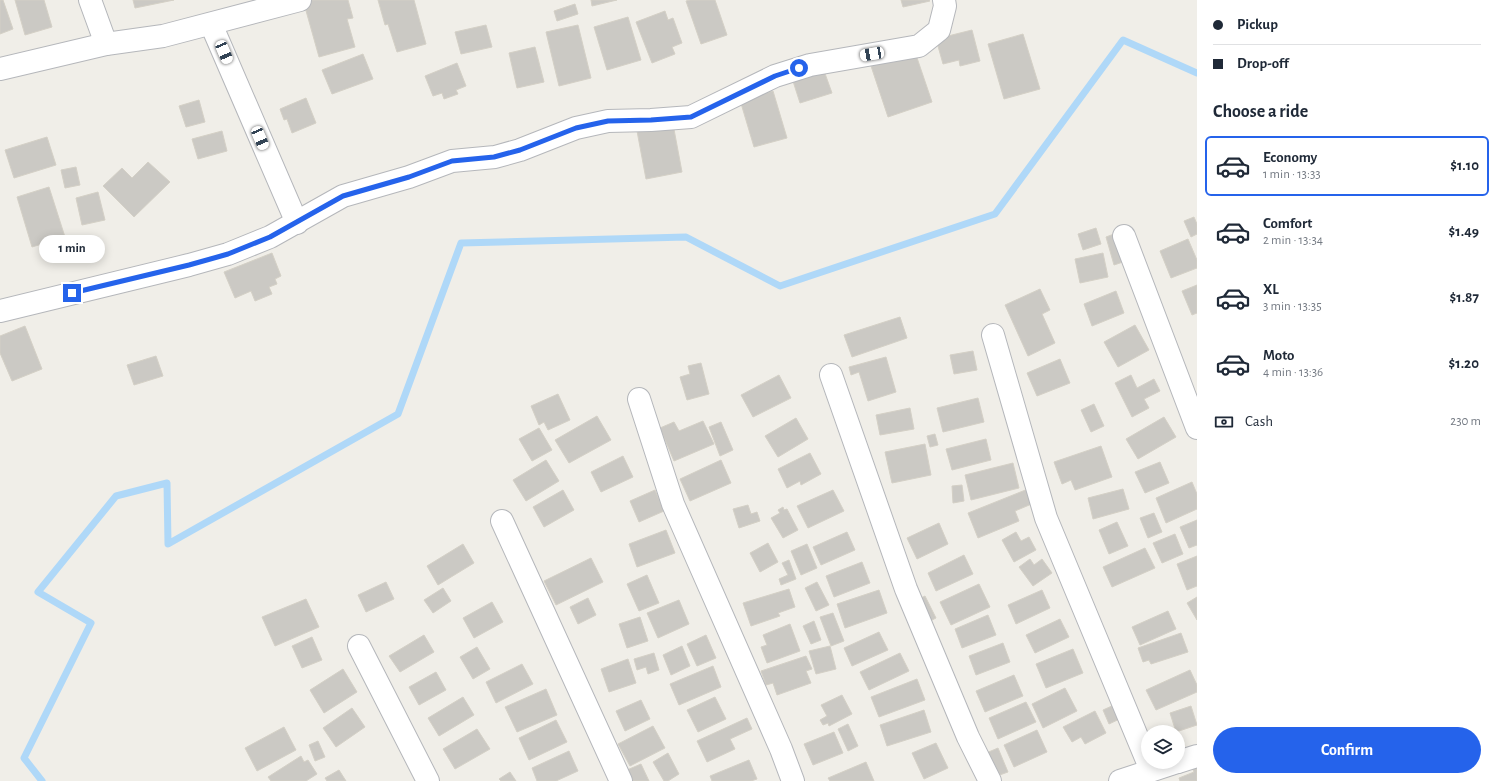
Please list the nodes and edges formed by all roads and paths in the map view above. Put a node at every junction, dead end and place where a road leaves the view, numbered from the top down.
1 (90, 0) edge
2 (300, 0) edge
3 (944, 0) edge
4 (211, 24) junction
5 (106, 44) junction
6 (0, 69) edge
7 (297, 223) junction
8 (1124, 236) dead end
9 (0, 311) edge
10 (993, 336) dead end
11 (831, 375) dead end
12 (639, 399) dead end
13 (1197, 428) edge
14 (502, 521) dead end
15 (359, 646) dead end
16 (1197, 756) edge
17 (1185, 760) edge
18 (1154, 769) edge
19 (1151, 770) junction
20 (428, 781) edge
21 (621, 781) edge
22 (793, 781) edge
23 (990, 781) edge
24 (1120, 781) edge

1 - 5 street
2 - 4 street
3 - 7 street
4 - 5 street
4 - 7 street
5 - 6 street
7 - 9 street
8 - 13 street
10 - 19 street
11 - 23 street
12 - 22 street
14 - 21 street
15 - 20 street
16 - 17 street
18 - 19 street
19 - 24 street

